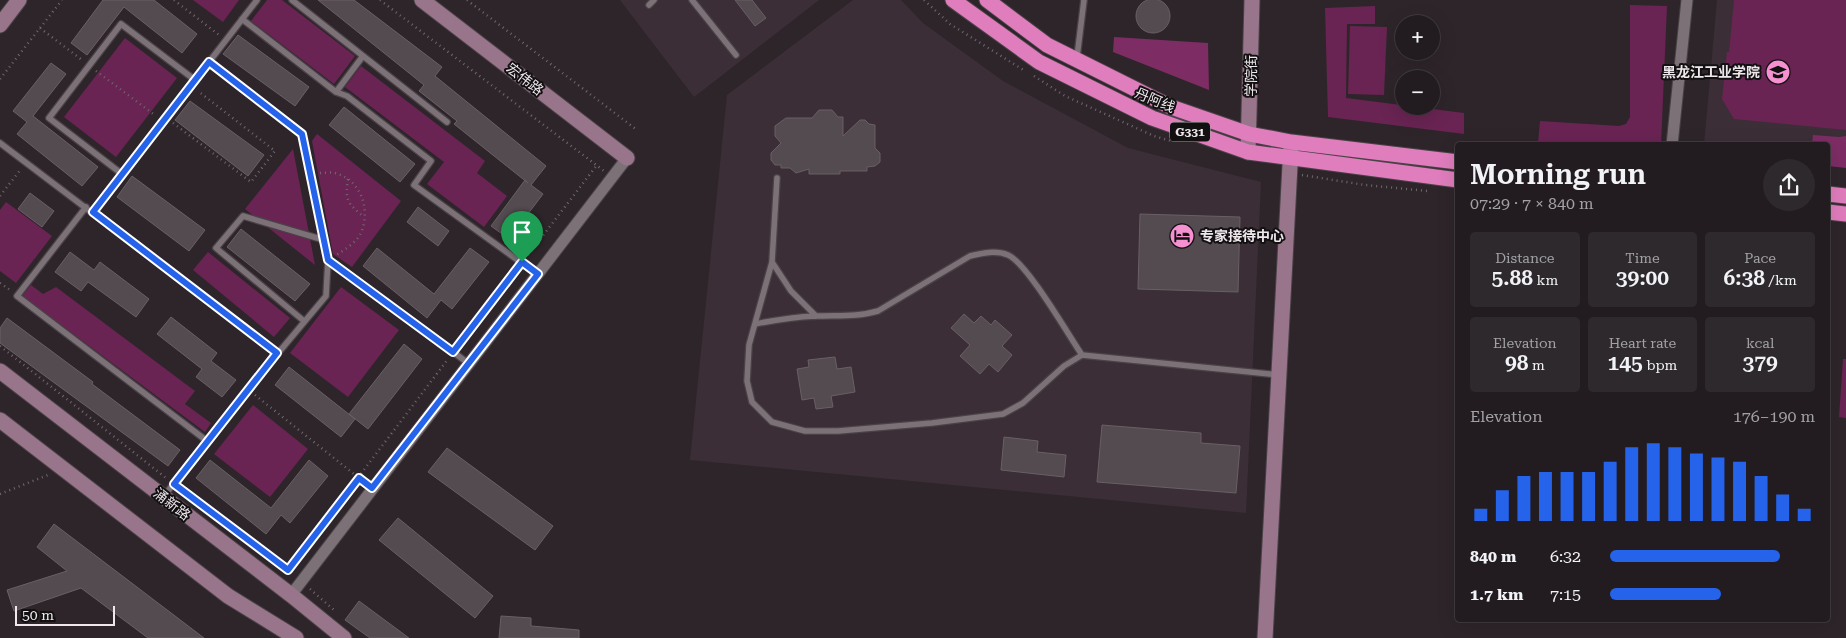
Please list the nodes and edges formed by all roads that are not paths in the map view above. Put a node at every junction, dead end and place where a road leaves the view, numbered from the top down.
1 (19, 0) edge
2 (257, 0) edge
3 (292, 0) edge
4 (422, 0) edge
5 (654, 0) edge
6 (692, 0) edge
7 (953, 0) edge
8 (988, 0) edge
9 (1084, 0) edge
10 (1252, 0) edge
11 (1687, 0) edge
12 (648, 5) dead end
13 (242, 20) junction
14 (0, 25) edge
15 (736, 55) dead end
16 (362, 56) junction
17 (1077, 60) junction
18 (209, 62) junction
19 (195, 80) junction
20 (336, 92) junction
21 (447, 122) dead end
22 (1249, 134) junction
23 (0, 142) edge
24 (1291, 142) junction
25 (1672, 142) edge
26 (1248, 152) junction
27 (627, 158) joint
28 (1290, 158) junction
29 (1455, 162) edge
30 (122, 174) junction
31 (777, 178) dead end
32 (1455, 180) edge
33 (1830, 194) edge
34 (1846, 196) edge
35 (86, 207) junction
36 (93, 212) junction
37 (1830, 212) edge
38 (1846, 214) edge
39 (324, 240) junction
40 (328, 260) junction
41 (772, 262) junction
42 (538, 274) junction
43 (816, 316) junction
44 (304, 321) junction
45 (754, 324) junction
46 (277, 353) junction
47 (1082, 356) junction
48 (468, 363) junction
49 (0, 371) edge
50 (1278, 375) junction
51 (0, 420) edge
52 (207, 442) junction
53 (164, 497) junction
54 (291, 595) junction
55 (296, 638) edge
56 (344, 638) edge
57 (1265, 638) edge

1 - 14 street
2 - 13 lane
3 - 16 lane
4 - 27 street, 宏伟路
5 - 12 lane
6 - 15 lane
7 - 26 highway, 丹阿线 / G331
8 - 17 highway, 丹阿线 / G331
9 - 17 lane
10 - 22 street, 学院街
11 - 25 street
13 - 18 lane
13 - 20 lane
16 - 20 lane
16 - 21 lane
17 - 22 highway, 丹阿线 / G331
18 - 19 lane
18 - 39 lane
19 - 30 lane
19 - 30 lane
20 - 42 lane
22 - 24 highway, 丹阿线 / G331
22 - 26 street, 学院街
23 - 35 lane
24 - 28 street
24 - 29 highway, 丹阿线 / G331
26 - 28 highway, 丹阿线 / G331
27 - 42 street
28 - 32 highway, 丹阿线 / G331
28 - 50 street
30 - 36 lane
31 - 41 lane
33 - 34 highway
35 - 36 lane
35 - 52 lane
36 - 46 lane
37 - 38 highway
39 - 40 lane
39 - 44 lane
40 - 44 lane
40 - 48 lane
41 - 43 lane
41 - 45 lane
42 - 48 street
43 - 45 lane
43 - 47 lane
44 - 46 lane
45 - 47 lane
46 - 52 lane
47 - 50 lane
48 - 54 street
49 - 53 street, 涌新路
50 - 57 street
51 - 55 street
52 - 53 lane
53 - 54 street, 涌新路
54 - 56 street, 涌新路

